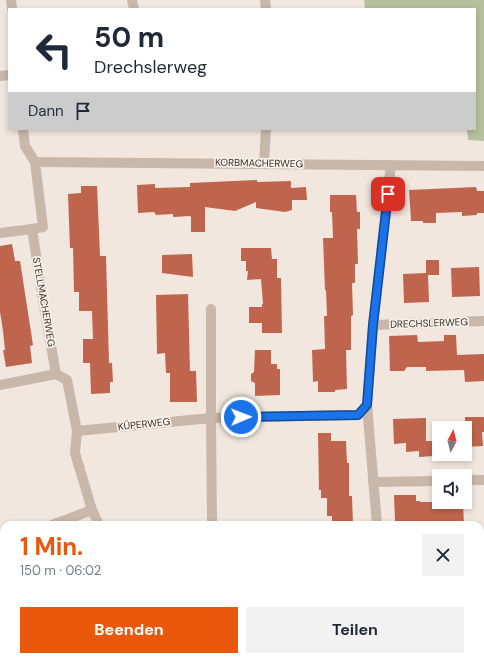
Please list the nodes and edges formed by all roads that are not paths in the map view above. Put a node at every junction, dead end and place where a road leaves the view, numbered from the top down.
1 (23, 130) edge
2 (266, 130) edge
3 (35, 162) junction
4 (264, 163) junction
5 (391, 165) junction
6 (484, 166) edge
7 (32, 229) junction
8 (0, 234) edge
9 (211, 308) dead end
10 (484, 321) edge
11 (373, 325) junction
12 (56, 374) junction
13 (0, 385) edge
14 (367, 405) junction
15 (211, 418) junction
16 (77, 431) junction
17 (472, 480) edge
18 (483, 480) edge
19 (432, 481) edge
20 (373, 482) junction
21 (92, 510) junction
22 (63, 521) edge
23 (97, 521) edge
24 (212, 521) edge
25 (377, 521) edge

1 - 3 street
2 - 4 street
3 - 4 street, KORBMACHERWEG
3 - 7 street
4 - 5 street, KORBMACHERWEG
5 - 6 street, KORBMACHERWEG
5 - 11 street
7 - 8 street
7 - 12 street, STELLMACHERWEG
9 - 15 street
10 - 11 street, DRECHSLERWEG
11 - 14 street
12 - 13 street
12 - 16 street
14 - 15 street, KÜPERWEG
14 - 20 street
15 - 16 street, KÜPERWEG
15 - 24 street
16 - 21 street
17 - 18 street
19 - 20 street
20 - 25 street
21 - 22 street
21 - 23 street

